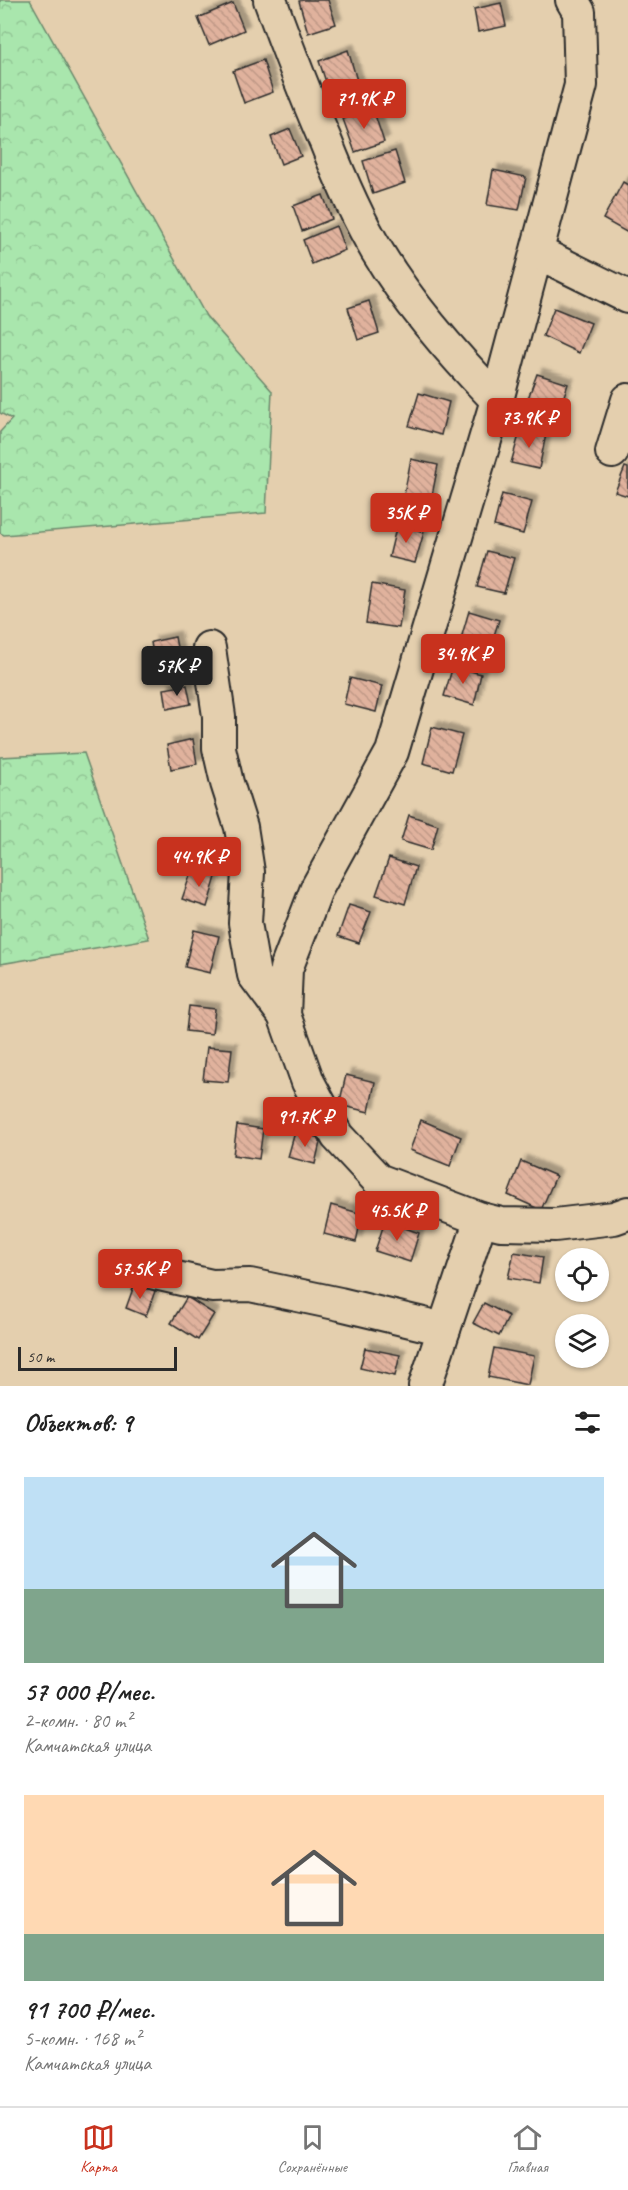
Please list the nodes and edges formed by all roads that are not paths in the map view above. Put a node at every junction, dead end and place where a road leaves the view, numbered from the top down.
1 (270, 0) edge
2 (584, 4) edge
3 (537, 252) junction
4 (628, 297) edge
5 (496, 400) junction
6 (628, 400) edge
7 (612, 452) dead end
8 (209, 648) dead end
9 (284, 1015) junction
10 (628, 1213) edge
11 (481, 1219) junction
12 (146, 1271) dead end
13 (444, 1329) junction
14 (424, 1386) edge

1 - 5 street
2 - 3 street
3 - 4 street
3 - 5 street
5 - 9 street
6 - 7 street
8 - 9 street
9 - 11 street
10 - 11 street
11 - 13 street
12 - 13 street
13 - 14 street

